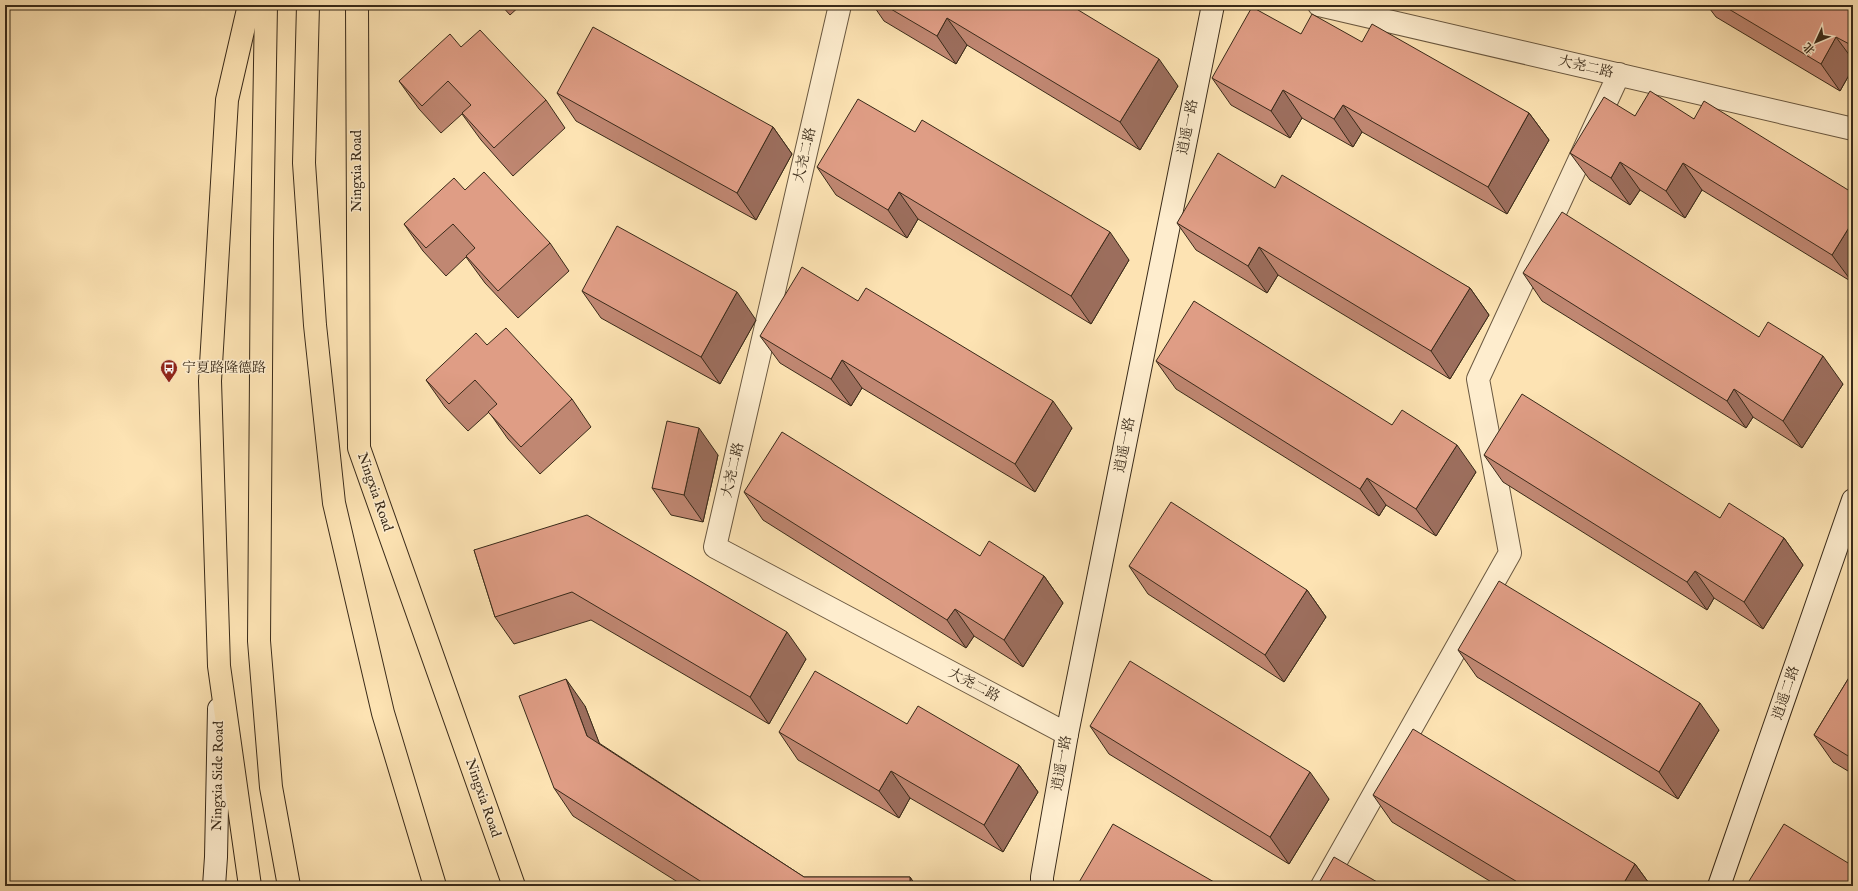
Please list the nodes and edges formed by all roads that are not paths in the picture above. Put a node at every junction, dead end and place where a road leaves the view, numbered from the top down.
1 (249, 5) edge
2 (266, 5) edge
3 (308, 5) edge
4 (357, 5) edge
5 (840, 5) edge
6 (1213, 5) edge
7 (1319, 5) edge
8 (1619, 74) junction
9 (1853, 129) edge
10 (1853, 500) edge
11 (219, 666) junction
12 (1067, 734) junction
13 (214, 886) edge
14 (250, 886) edge
15 (289, 886) edge
16 (435, 886) edge
17 (514, 886) edge
18 (1042, 886) edge
19 (1322, 886) edge
20 (1719, 886) edge

1 - 11 main road
2 - 15 main road
3 - 16 main road
4 - 17 main road, Ningxia Road
5 - 12 street, 大尧二路
6 - 12 street, 逍遥一路
7 - 8 street, 大尧二路
8 - 9 street, 大尧二路
8 - 19 street
10 - 20 street, 逍遥二路
11 - 13 street, Ningxia Side Road
11 - 14 main road
12 - 18 street, 逍遥一路

